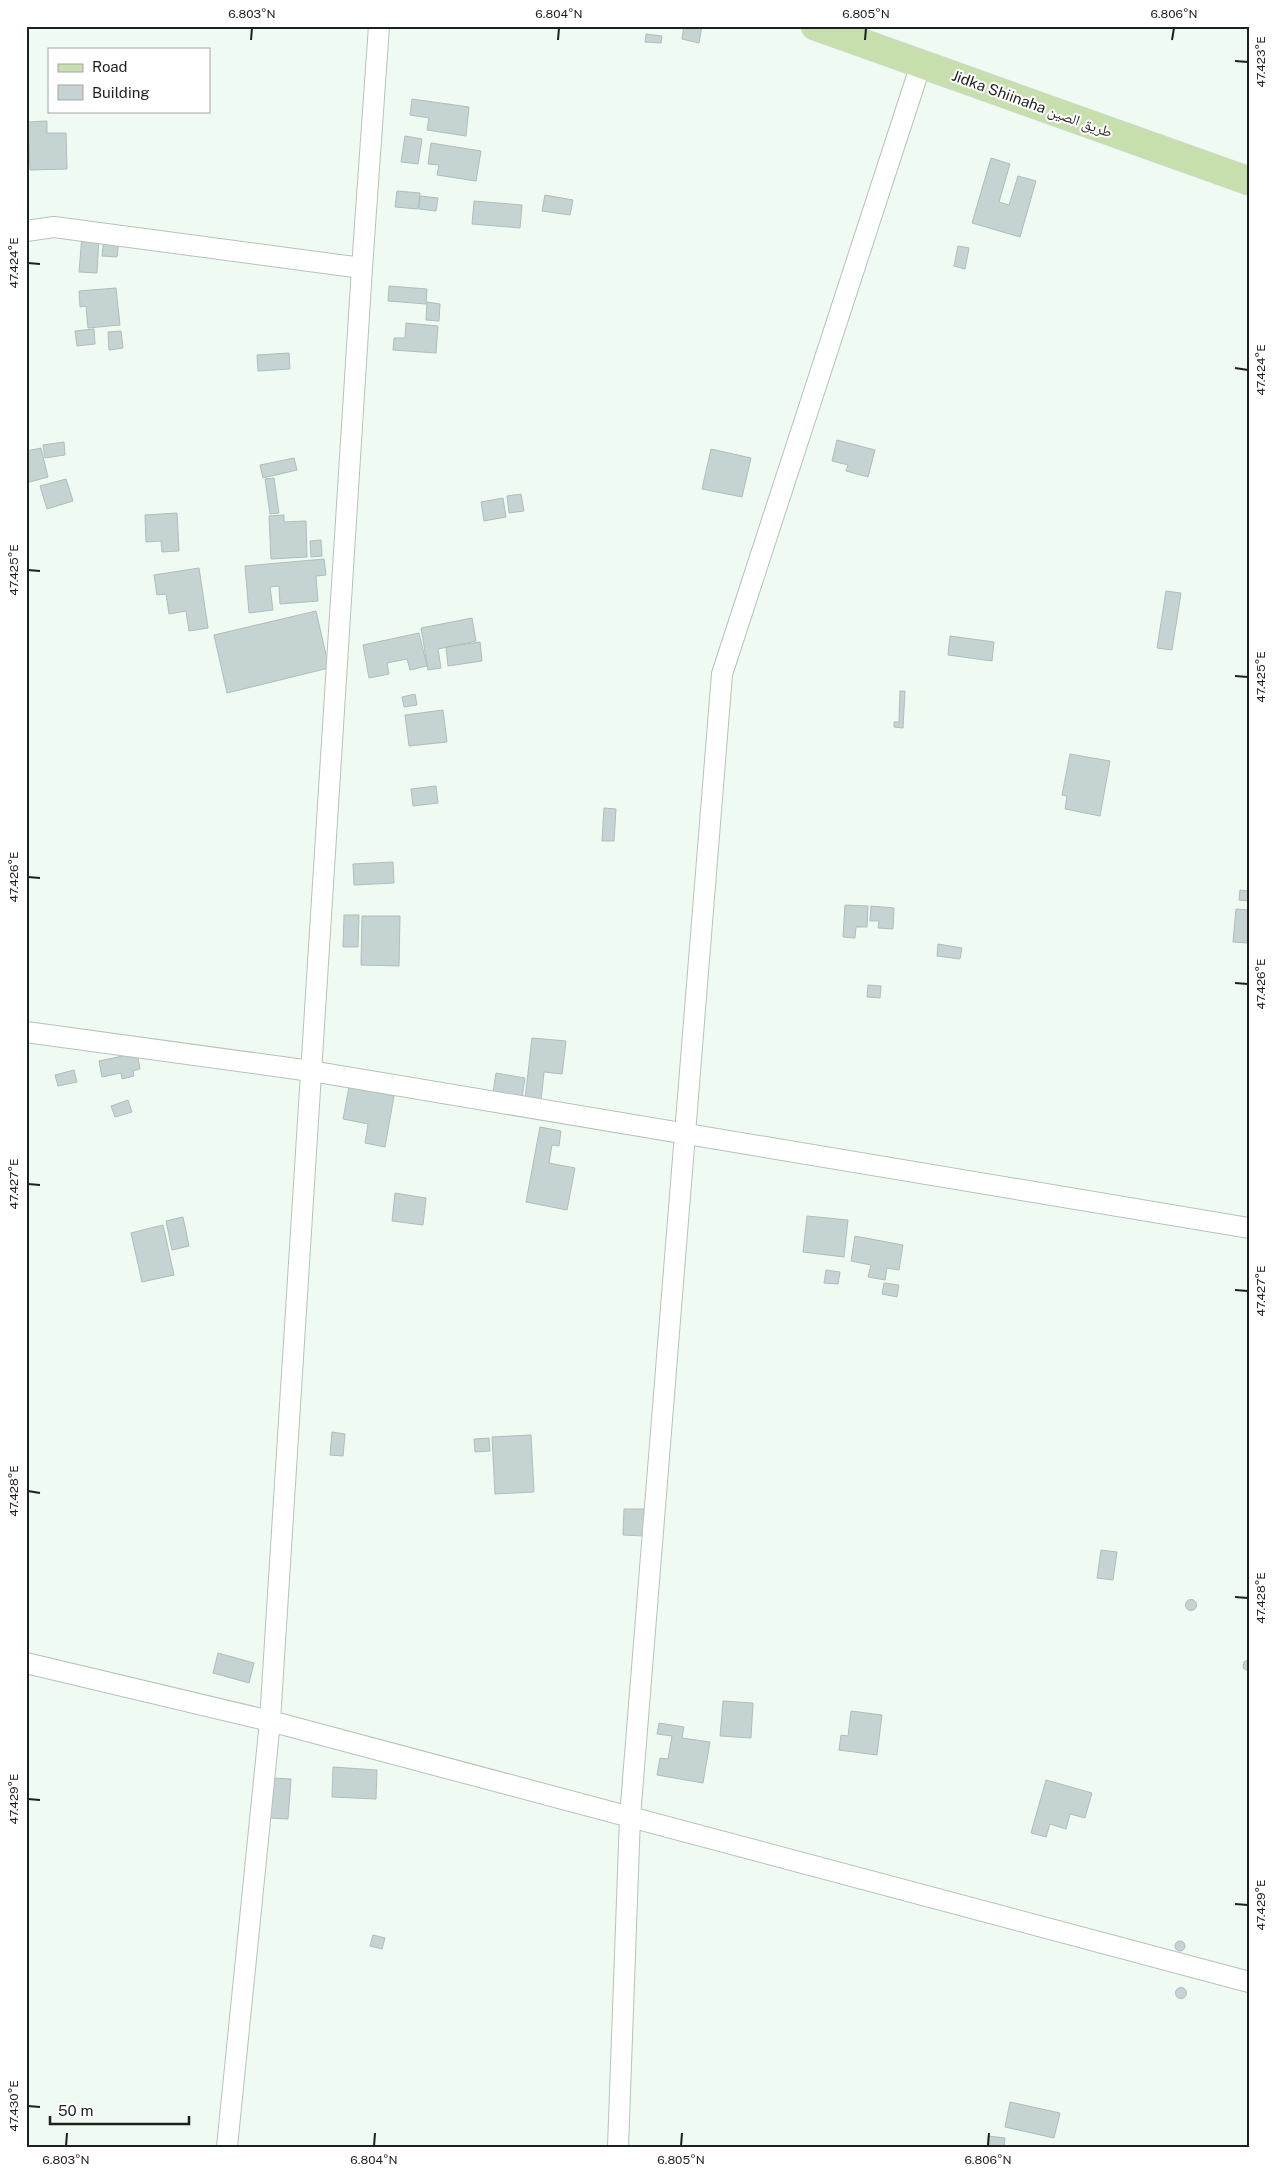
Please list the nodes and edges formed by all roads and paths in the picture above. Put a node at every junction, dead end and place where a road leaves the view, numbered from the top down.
1 (379, 26) edge
2 (815, 26) edge
3 (921, 64) junction
4 (1249, 181) edge
5 (26, 231) edge
6 (362, 268) junction
7 (26, 1032) edge
8 (311, 1071) junction
9 (685, 1134) junction
10 (1249, 1228) edge
11 (26, 1663) edge
12 (270, 1721) junction
13 (630, 1817) junction
14 (1249, 1982) edge
15 (227, 2147) edge
16 (618, 2147) edge

1 - 6 street
2 - 3 main road, Jidka Shiinaha طريق الصين
3 - 4 main road, Jidka Shiinaha طريق الصين
3 - 9 street
5 - 6 street
6 - 8 street
7 - 8 street
8 - 9 street
8 - 12 street
9 - 10 street
9 - 13 street
11 - 12 street
12 - 13 street
12 - 15 street
13 - 14 street
13 - 16 street

